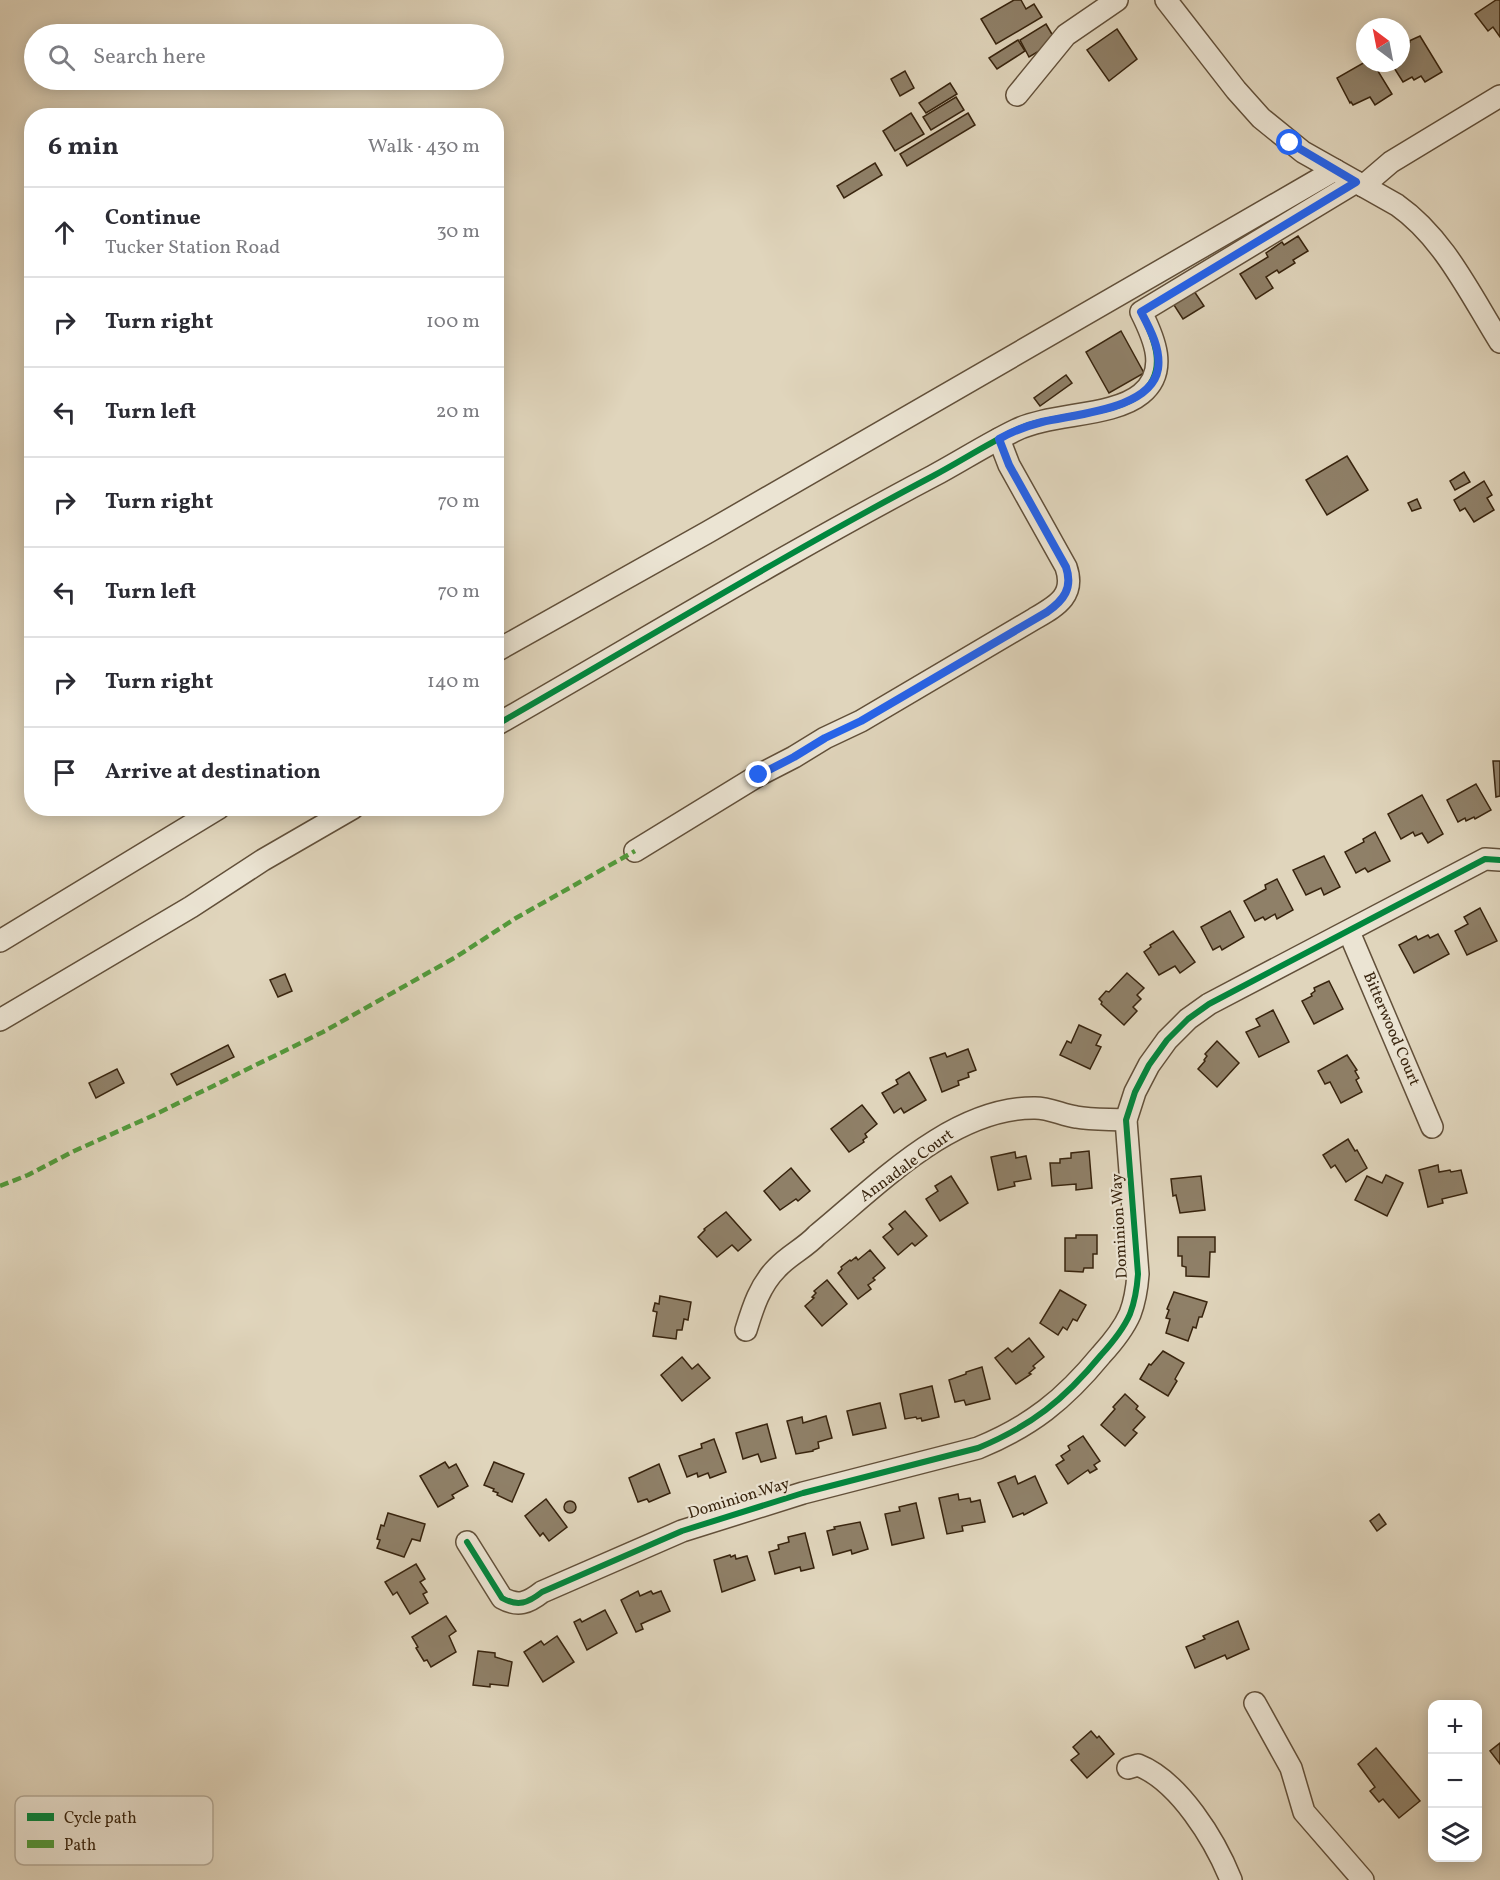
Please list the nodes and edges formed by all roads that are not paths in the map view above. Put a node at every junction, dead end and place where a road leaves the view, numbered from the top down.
1 (1117, 0) edge
2 (1166, 0) edge
3 (1017, 95) dead end
4 (1500, 96) edge
5 (1335, 170) junction
6 (1360, 184) junction
7 (1500, 342) edge
8 (999, 439) junction
9 (504, 646) edge
10 (504, 720) edge
11 (206, 816) edge
12 (339, 816) edge
13 (635, 851) dead end
14 (1500, 860) edge
15 (1349, 932) junction
16 (0, 941) edge
17 (0, 1020) edge
18 (1126, 1120) junction
19 (1432, 1127) dead end
20 (746, 1330) dead end
21 (468, 1542) dead end
22 (1255, 1703) dead end
23 (1128, 1768) dead end
24 (1231, 1880) edge
25 (1363, 1880) edge

1 - 3 street
2 - 5 street
4 - 6 street
5 - 6 street
5 - 9 street
6 - 7 street
6 - 8 street
8 - 10 street
8 - 13 street
11 - 16 street
12 - 17 street
14 - 15 street, Dominion Way
15 - 18 street, Dominion Way
15 - 19 street, Bitterwood Court
18 - 20 street, Annadale Court
18 - 21 street, Dominion Way
22 - 25 street
23 - 24 street

